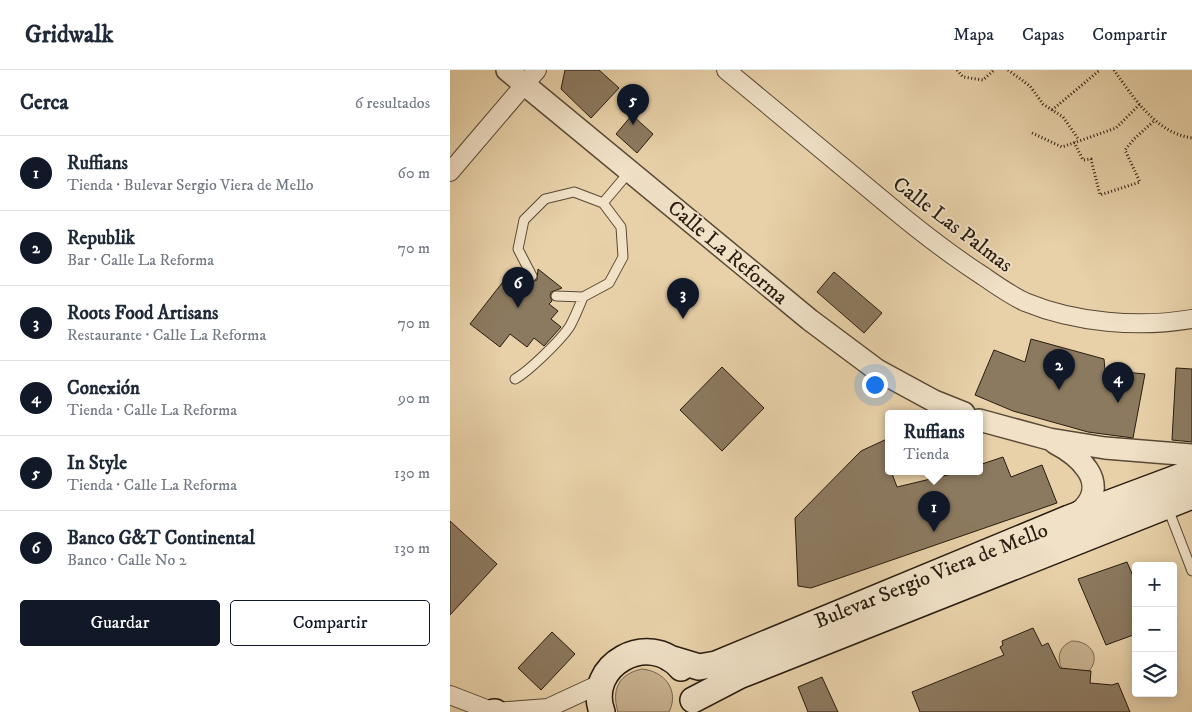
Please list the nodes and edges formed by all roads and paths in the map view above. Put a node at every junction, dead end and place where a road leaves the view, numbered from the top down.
1 (508, 70) edge
2 (726, 70) edge
3 (957, 70) edge
4 (994, 70) edge
5 (1008, 70) edge
6 (1100, 70) edge
7 (1114, 70) edge
8 (1015, 72) edge
9 (530, 77) edge
10 (1140, 104) junction
11 (1052, 110) junction
12 (1155, 120) junction
13 (1032, 133) dead end
14 (1192, 138) edge
15 (1079, 140) junction
16 (1074, 142) junction
17 (630, 171) junction
18 (450, 172) edge
19 (603, 203) junction
20 (532, 276) dead end
21 (556, 296) dead end
22 (583, 297) junction
23 (1192, 318) edge
24 (515, 378) dead end
25 (956, 410) edge
26 (983, 421) edge
27 (1049, 439) junction
28 (1192, 455) edge
29 (1192, 472) edge
30 (1192, 496) edge
31 (1167, 506) junction
32 (1070, 518) junction
33 (1192, 572) edge
34 (669, 658) junction
35 (602, 683) junction
36 (450, 695) edge
37 (692, 706) edge
38 (554, 710) edge
39 (494, 712) edge
40 (602, 712) edge

1 - 9 street, Calle La Reforma
2 - 23 street, Calle Las Palmas
3 - 4 path
5 - 8 path
6 - 11 path
7 - 10 path
8 - 11 path
9 - 17 street, Calle La Reforma
9 - 18 street
10 - 12 path
10 - 15 path
11 - 15 path
12 - 14 path
12 - 16 path
13 - 16 path
15 - 16 path
17 - 19 lane
17 - 25 street, Calle La Reforma
19 - 20 lane
19 - 22 lane
21 - 22 lane
22 - 24 lane
26 - 27 street
27 - 28 street
27 - 32 street
29 - 32 main road, Bulevar Sergio Viera de Mello
30 - 31 main road, Bulevar Sergio Viera de Mello
31 - 33 lane
31 - 37 main road, Bulevar Sergio Viera de Mello
32 - 34 main road, Bulevar Sergio Viera de Mello
34 - 35 main road, Bulevar Sergio Viera de Mello
34 - 37 main road
35 - 38 street
35 - 40 main road
36 - 39 street
38 - 39 street

